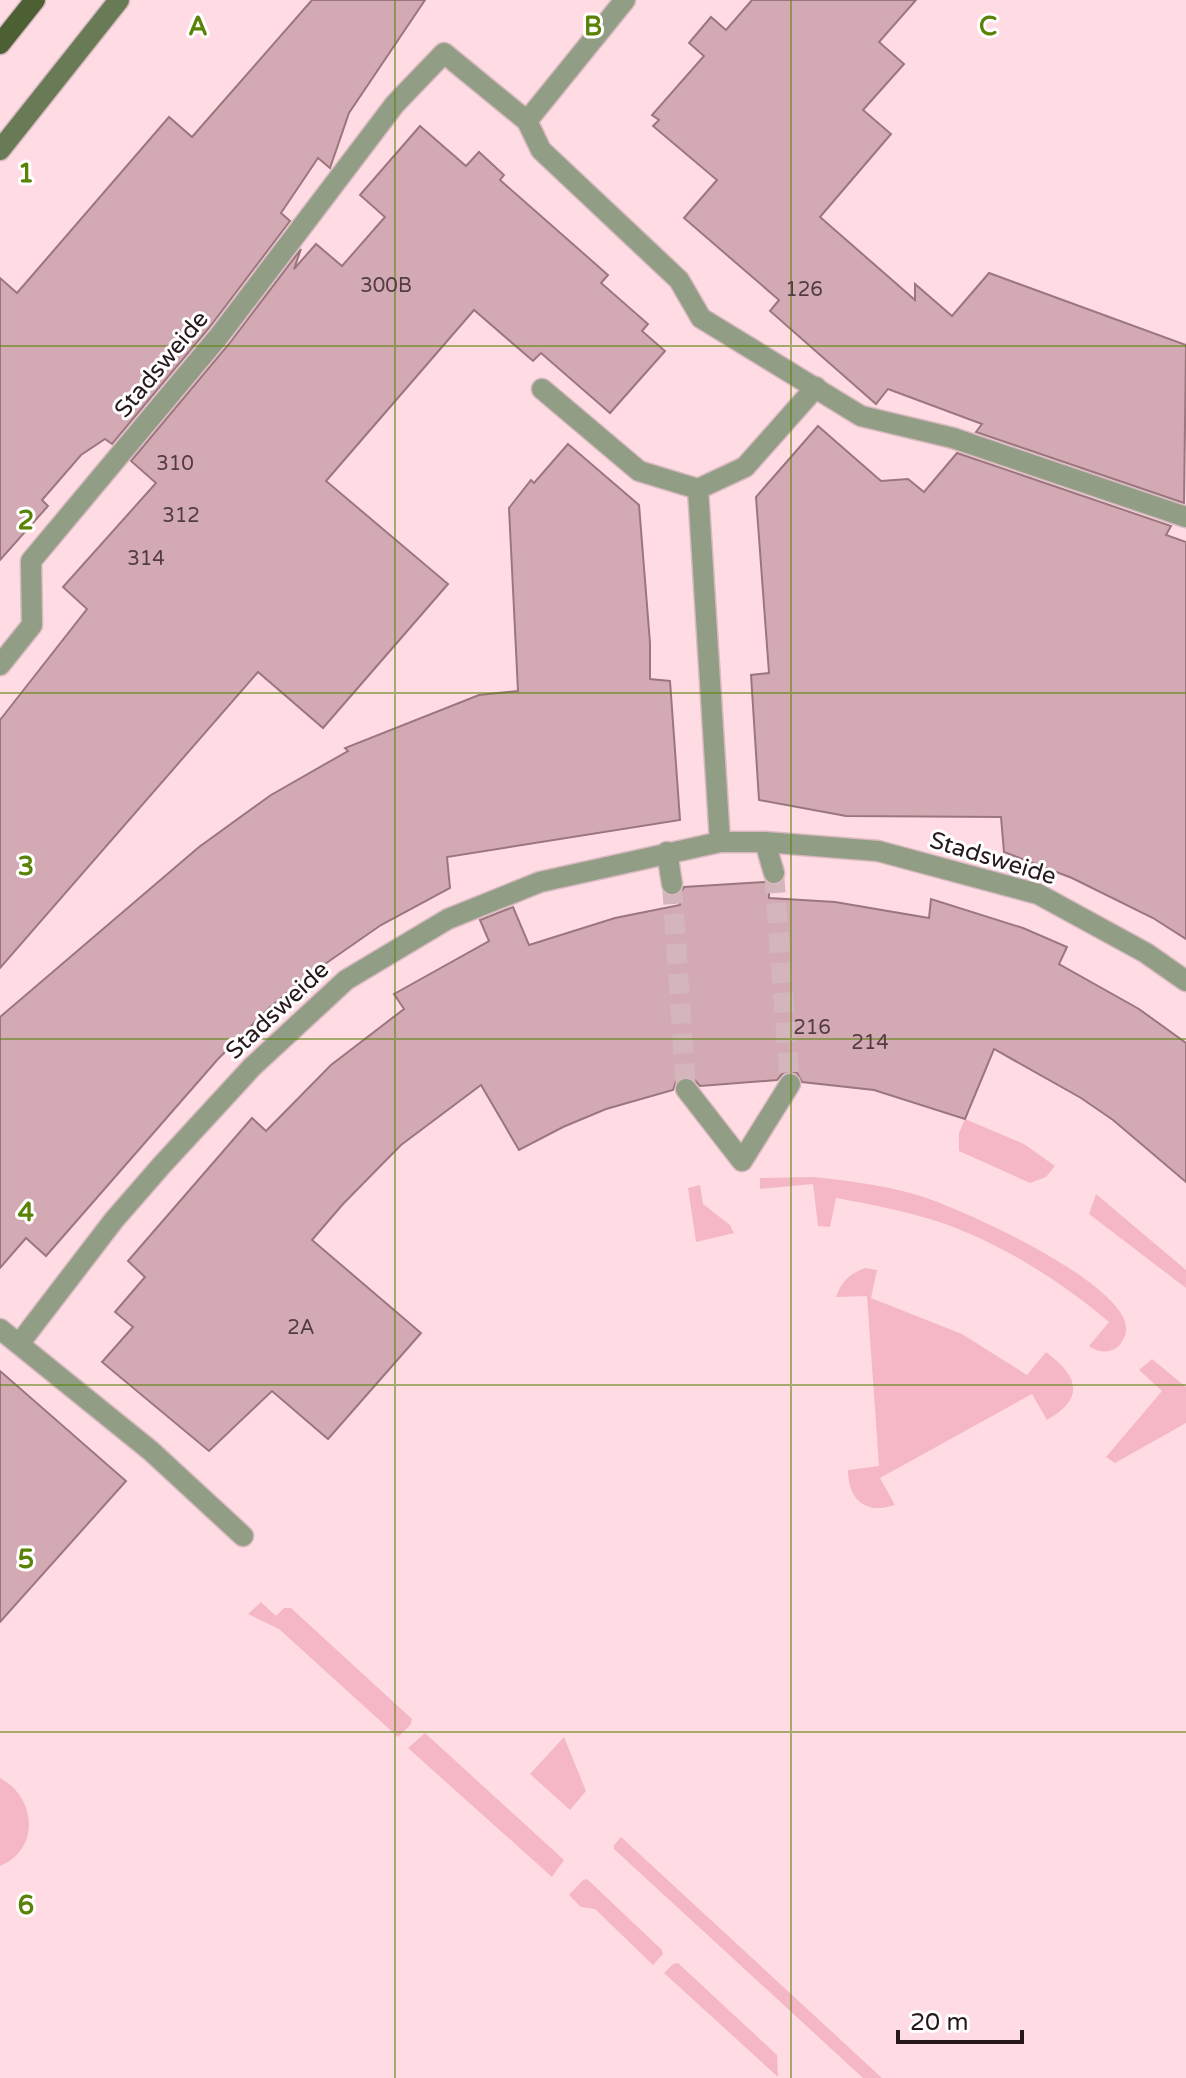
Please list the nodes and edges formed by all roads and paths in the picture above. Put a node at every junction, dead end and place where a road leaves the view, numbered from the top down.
1 (35, 0) edge
2 (119, 0) edge
3 (625, 0) edge
4 (0, 44) edge
5 (527, 121) junction
6 (0, 150) edge
7 (816, 387) junction
8 (542, 389) dead end
9 (698, 489) junction
10 (1186, 517) edge
11 (0, 665) edge
12 (720, 842) junction
13 (765, 842) junction
14 (667, 852) junction
15 (774, 873) tunnel mouth
16 (672, 884) tunnel mouth
17 (1186, 981) edge
18 (790, 1084) tunnel mouth
19 (686, 1089) tunnel mouth
20 (0, 1329) edge
21 (19, 1344) junction
22 (243, 1536) dead end

1 - 4 main road
2 - 6 main road
3 - 5 street
5 - 7 street
5 - 11 street, Stadsweide
7 - 9 street
7 - 10 street
8 - 9 street
9 - 12 street
12 - 13 street, Stadsweide
12 - 14 street, Stadsweide
13 - 15 street
13 - 17 street, Stadsweide
14 - 16 street
14 - 21 street, Stadsweide
18 - 19 street
20 - 21 street
21 - 22 street

